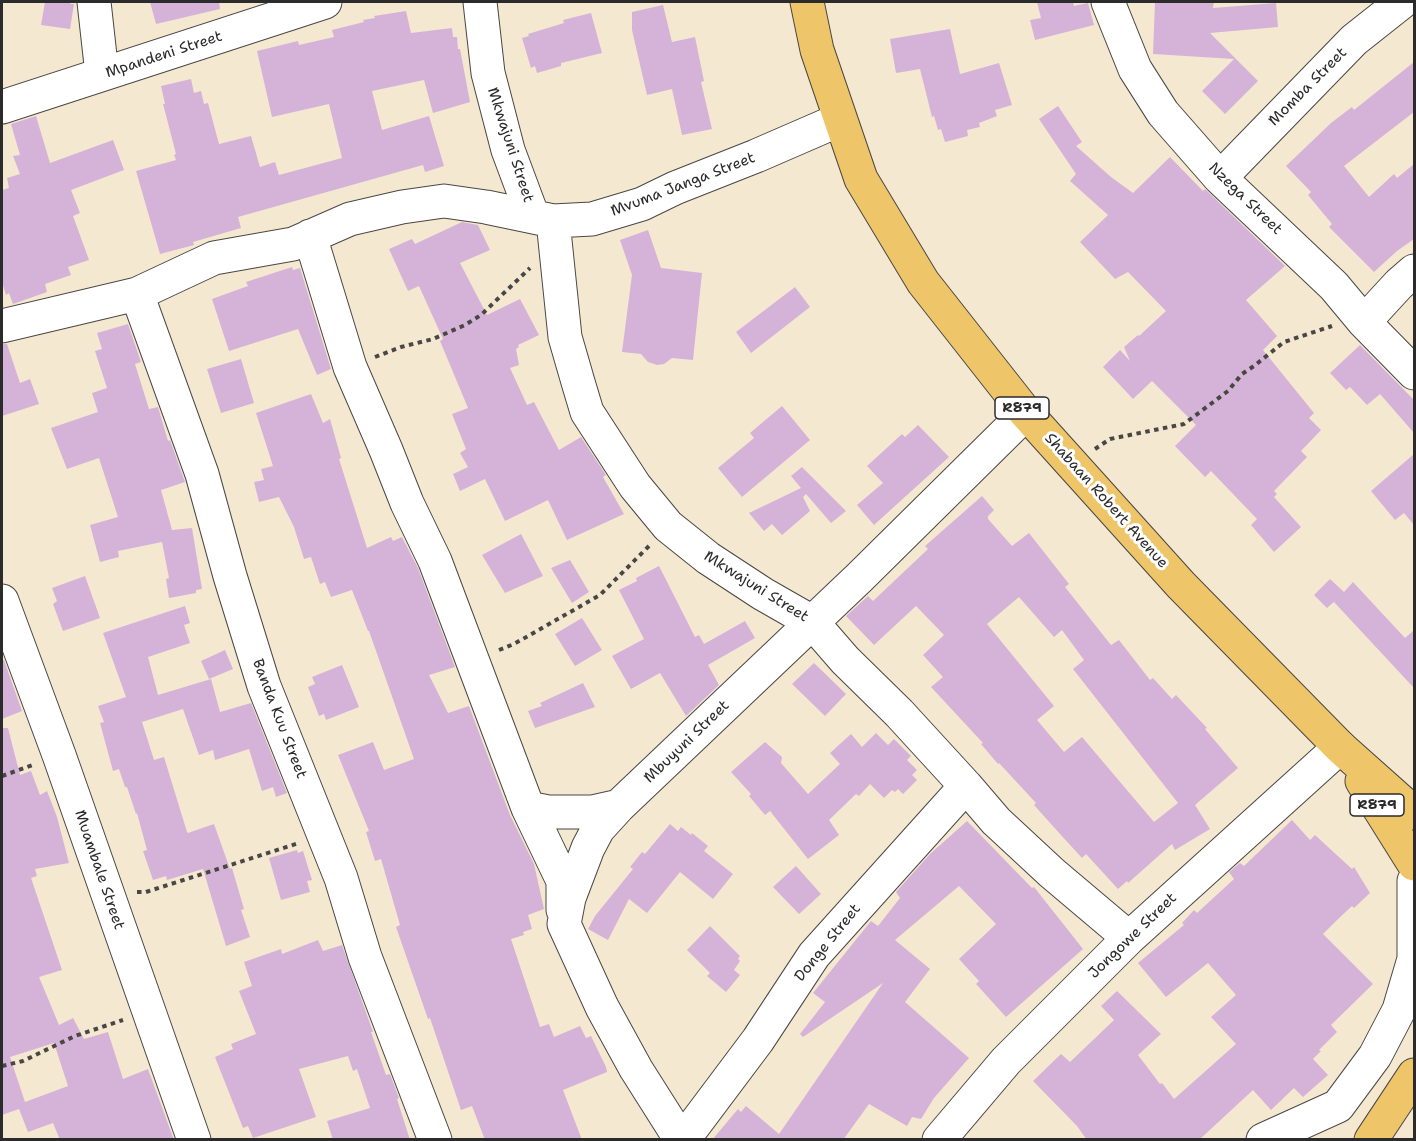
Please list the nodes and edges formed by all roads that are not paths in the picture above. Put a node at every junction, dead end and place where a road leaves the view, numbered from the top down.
1 (94, 2) edge
2 (325, 2) edge
3 (480, 2) edge
4 (807, 2) edge
5 (1108, 2) edge
6 (1402, 2) edge
7 (241, 16) edge
8 (102, 74) junction
9 (2, 107) edge
10 (839, 120) junction
11 (1220, 178) junction
12 (547, 228) junction
13 (310, 236) junction
14 (1414, 271) edge
15 (137, 294) junction
16 (1364, 322) junction
17 (2, 326) edge
18 (1414, 373) edge
19 (1026, 413) junction
20 (2, 601) edge
21 (812, 622) junction
22 (1340, 747) junction
23 (966, 786) junction
24 (619, 806) junction
25 (528, 808) junction
26 (1414, 813) edge
27 (1414, 864) edge
28 (1414, 881) edge
29 (564, 924) junction
30 (1129, 938) junction
31 (1414, 1076) edge
32 (1414, 1112) edge
33 (1373, 1136) edge
34 (194, 1140) edge
35 (435, 1140) edge
36 (682, 1140) edge
37 (939, 1140) edge
38 (1263, 1140) edge

1 - 8 street
2 - 7 street, Mpandeni Street
3 - 12 street, Mkwajuni Street
4 - 10 main road, Shabaan Robert Avenue / R879
5 - 11 street, Nzega Street
6 - 11 street, Momba Street
7 - 8 street, Mpandeni Street
8 - 9 street, Mpandeni Street
10 - 12 street, Mvuma Janga Street
10 - 19 main road, Shabaan Robert Avenue / R879
11 - 16 street, Nzega Street
12 - 13 street, Mvuma Janga Street
12 - 21 street, Mkwajuni Street
13 - 15 street, Mvuma Janga Street
13 - 25 street
14 - 16 street
15 - 17 street, Mvuma Janga Street
15 - 35 street, Banda Kuu Street
16 - 18 street, Nzega Street
19 - 21 street, Mbuyuni Street
19 - 22 main road, Shabaan Robert Avenue / R879
20 - 34 street, Muambale Street
21 - 23 street, Mkwajuni Street
21 - 24 street, Mbuyuni Street
22 - 26 main road, Shabaan Robert Avenue / R879
22 - 27 main road, Shabaan Robert Avenue / R879
22 - 30 street, Jongowe Street
23 - 30 street, Mkwajuni Street
23 - 36 street, Donge Street
24 - 25 street
24 - 29 street, Mbuyuni Street
25 - 29 street
28 - 38 street
29 - 36 street
30 - 37 street, Jongowe Street
31 - 33 main road
32 - 33 main road

